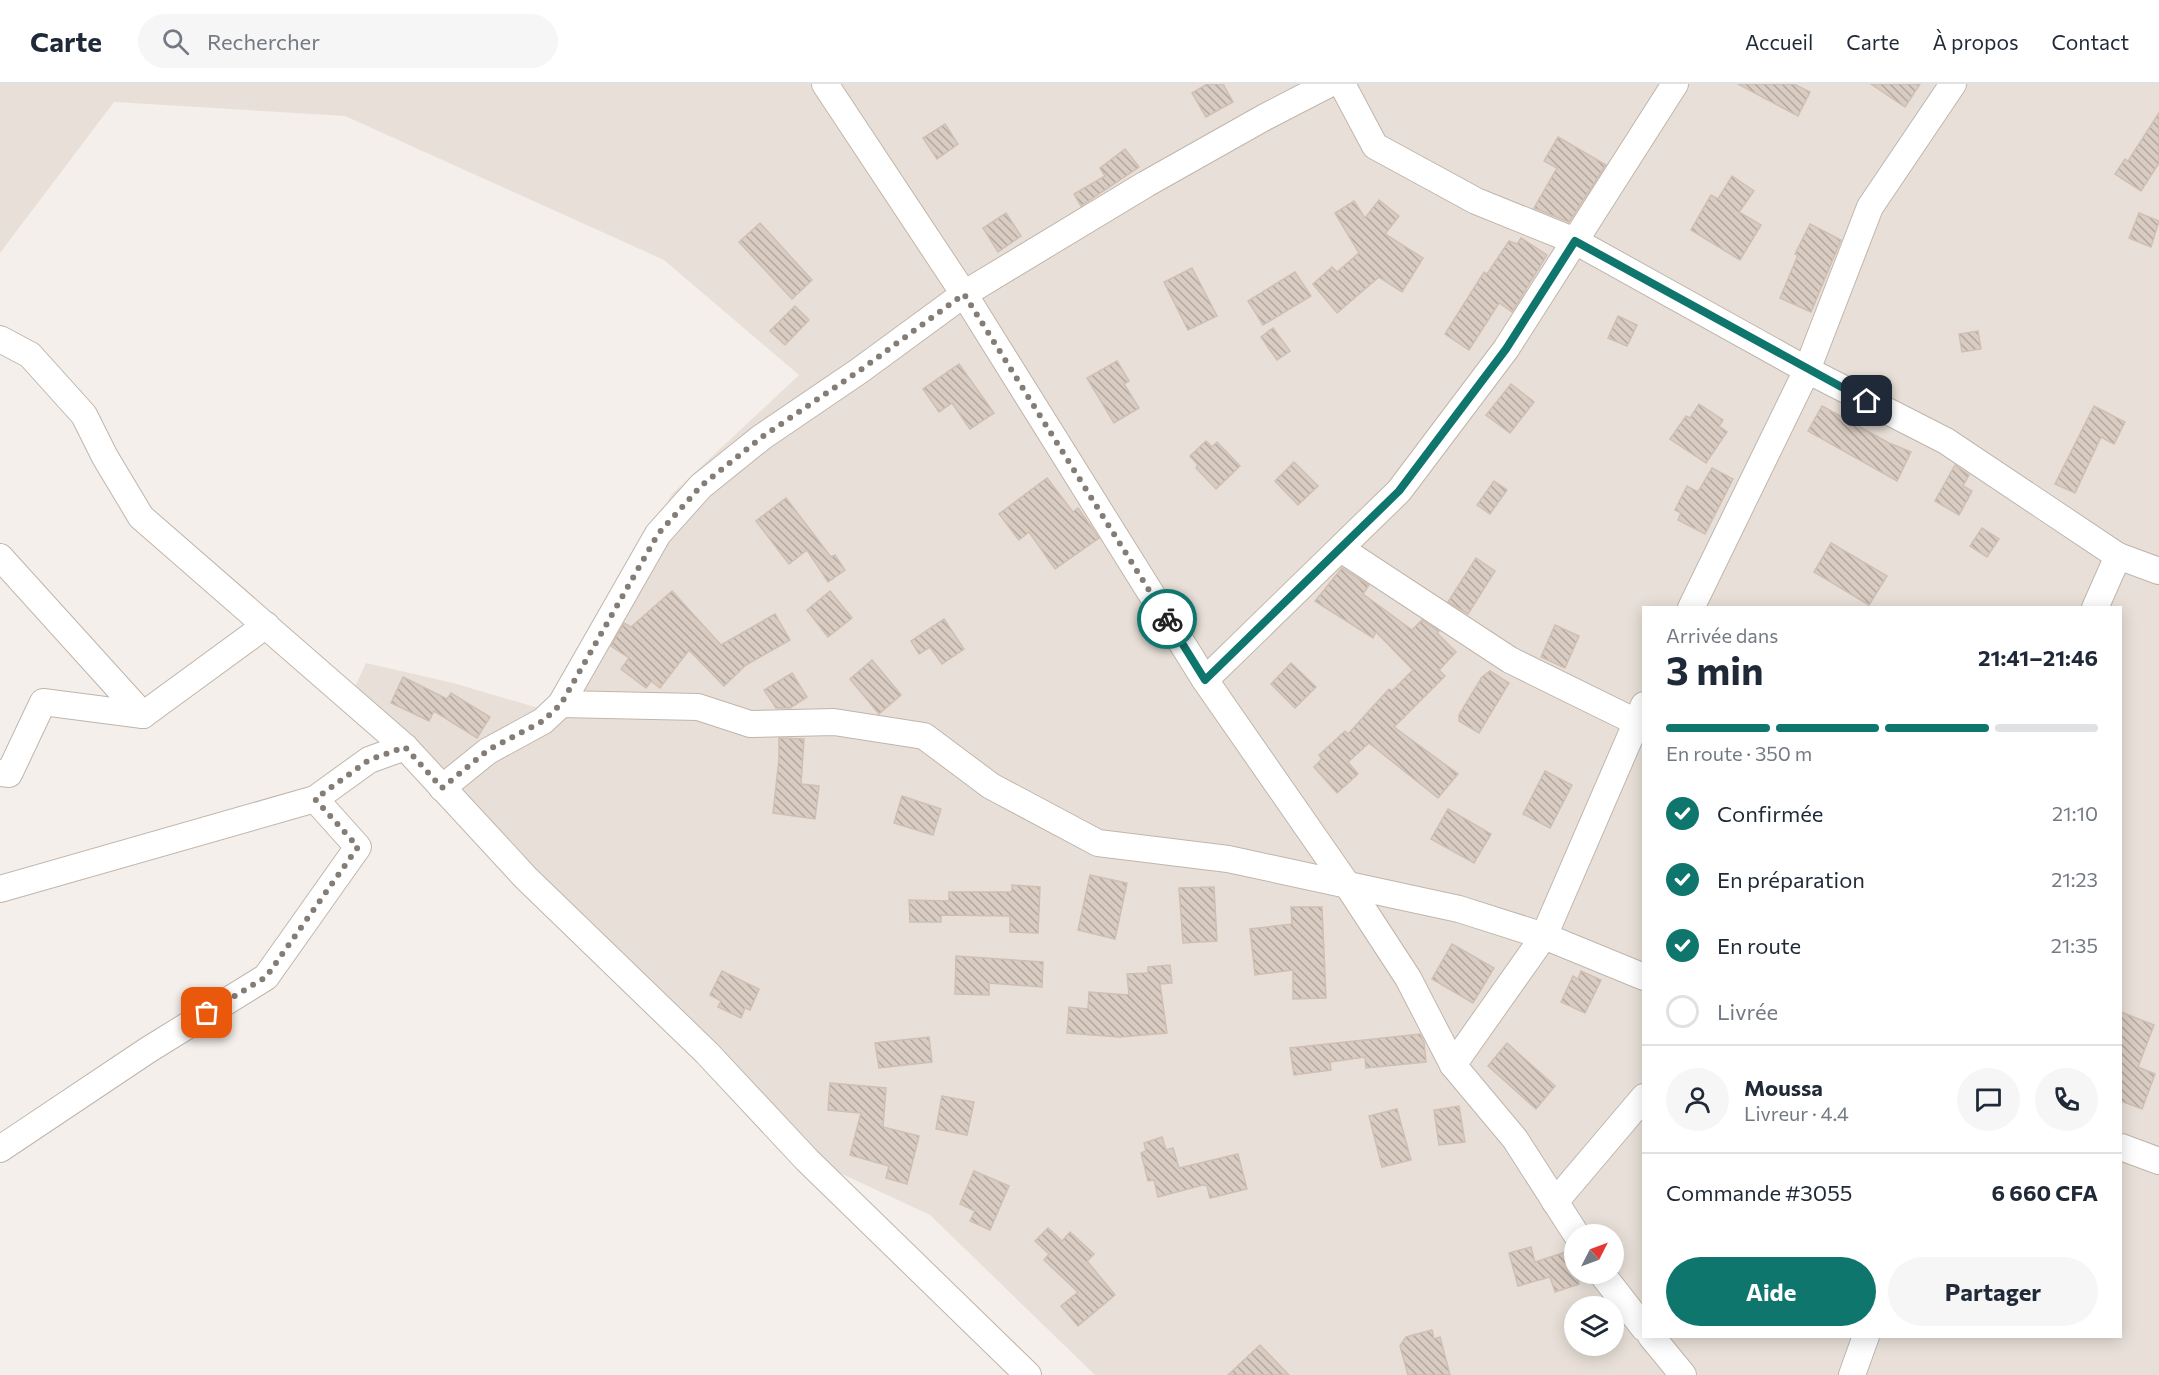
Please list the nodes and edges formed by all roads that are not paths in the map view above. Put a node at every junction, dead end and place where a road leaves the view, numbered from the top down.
1 (825, 84) edge
2 (1329, 84) edge
3 (1342, 84) edge
4 (1675, 84) edge
5 (1953, 84) edge
6 (1575, 241) junction
7 (964, 294) junction
8 (0, 339) edge
9 (1807, 370) junction
10 (1341, 549) junction
11 (2118, 556) junction
12 (0, 557) edge
13 (2159, 571) edge
14 (1691, 606) edge
15 (2097, 606) edge
16 (266, 625) junction
17 (1205, 680) junction
18 (561, 704) junction
19 (1642, 711) edge
20 (143, 715) junction
21 (405, 747) junction
22 (3, 770) edge
23 (442, 788) junction
24 (315, 799) junction
25 (1346, 883) junction
26 (0, 889) edge
27 (1544, 936) junction
28 (1642, 976) edge
29 (1453, 1065) junction
30 (1642, 1099) edge
31 (2122, 1147) edge
32 (0, 1149) edge
33 (2159, 1161) edge
34 (1555, 1202) junction
35 (1569, 1224) edge
36 (1610, 1284) edge
37 (1642, 1325) edge
38 (1653, 1338) edge
39 (1865, 1338) edge
40 (1028, 1375) edge
41 (1683, 1375) edge
42 (1852, 1375) edge

1 - 7 street
2 - 7 street
3 - 6 street
4 - 6 street
5 - 9 street
6 - 9 street
6 - 10 street
7 - 17 street
7 - 18 street
8 - 16 street
9 - 11 street
9 - 14 street
10 - 17 street
10 - 19 street
11 - 13 street
11 - 15 street
12 - 20 street
16 - 20 street
16 - 21 street
17 - 25 street
18 - 23 street
18 - 25 street
19 - 27 street
20 - 22 street
21 - 23 street
21 - 24 street
23 - 40 street
24 - 26 street
24 - 32 street
25 - 27 street
25 - 29 street
27 - 28 street
27 - 29 street
29 - 34 street
30 - 34 street
31 - 33 street
34 - 35 street
36 - 37 street
38 - 41 street
39 - 42 street

